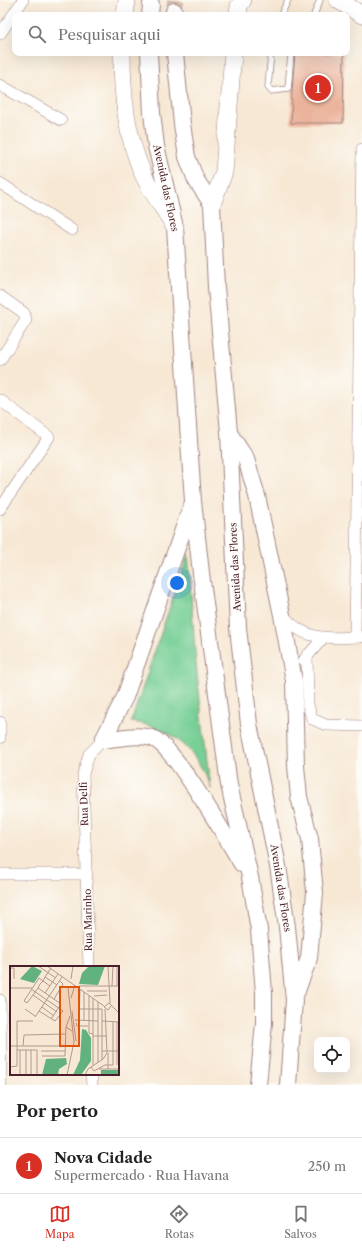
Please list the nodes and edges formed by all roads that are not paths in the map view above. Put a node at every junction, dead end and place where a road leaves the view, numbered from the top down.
1 (23, 0) edge
2 (127, 0) edge
3 (243, 0) edge
4 (288, 0) edge
5 (320, 0) edge
6 (338, 0) edge
7 (15, 12) edge
8 (125, 12) edge
9 (238, 12) edge
10 (282, 12) edge
11 (315, 12) edge
12 (362, 15) edge
13 (12, 16) edge
14 (0, 34) edge
15 (122, 56) edge
16 (149, 56) edge
17 (175, 56) edge
18 (233, 56) edge
19 (271, 56) edge
20 (291, 56) edge
21 (0, 85) edge
22 (61, 120) dead end
23 (362, 149) edge
24 (0, 183) edge
25 (212, 204) junction
26 (175, 227) junction
27 (72, 230) dead end
28 (0, 296) edge
29 (0, 360) edge
30 (361, 396) edge
31 (0, 400) edge
32 (228, 432) junction
33 (193, 501) junction
34 (0, 509) edge
35 (282, 615) junction
36 (359, 637) edge
37 (323, 638) junction
38 (307, 655) junction
39 (294, 681) junction
40 (0, 722) edge
41 (362, 726) edge
42 (0, 738) edge
43 (103, 740) junction
44 (0, 874) edge
45 (86, 874) junction
46 (250, 877) junction
47 (89, 966) edge
48 (0, 1000) edge
49 (294, 1000) junction
50 (91, 1075) edge
51 (2, 1085) edge
52 (92, 1085) edge
53 (258, 1085) edge
54 (288, 1085) edge

1 - 7 street
2 - 8 main road
3 - 9 main road
4 - 10 lane
5 - 11 lane
6 - 12 main road
13 - 14 street
15 - 26 main road
16 - 26 main road, Avenida das Flores
17 - 25 main road
18 - 25 main road
19 - 20 lane
21 - 22 street
23 - 30 street
24 - 27 street
25 - 32 main road, Avenida das Flores
26 - 33 main road, Avenida das Flores
28 - 29 street
30 - 36 street
31 - 34 street
32 - 35 main road
32 - 49 main road, Avenida das Flores
33 - 43 main road
33 - 46 main road, Avenida das Flores
35 - 37 street
35 - 39 main road
36 - 37 street
37 - 38 street
38 - 39 street
38 - 41 street
39 - 49 main road
40 - 42 street
43 - 45 street, Rua Delfi
43 - 46 main road
44 - 45 street
45 - 47 street, Rua Marinho
46 - 53 main road, Avenida das Flores
48 - 51 street
49 - 54 main road, Avenida das Flores
50 - 52 street

